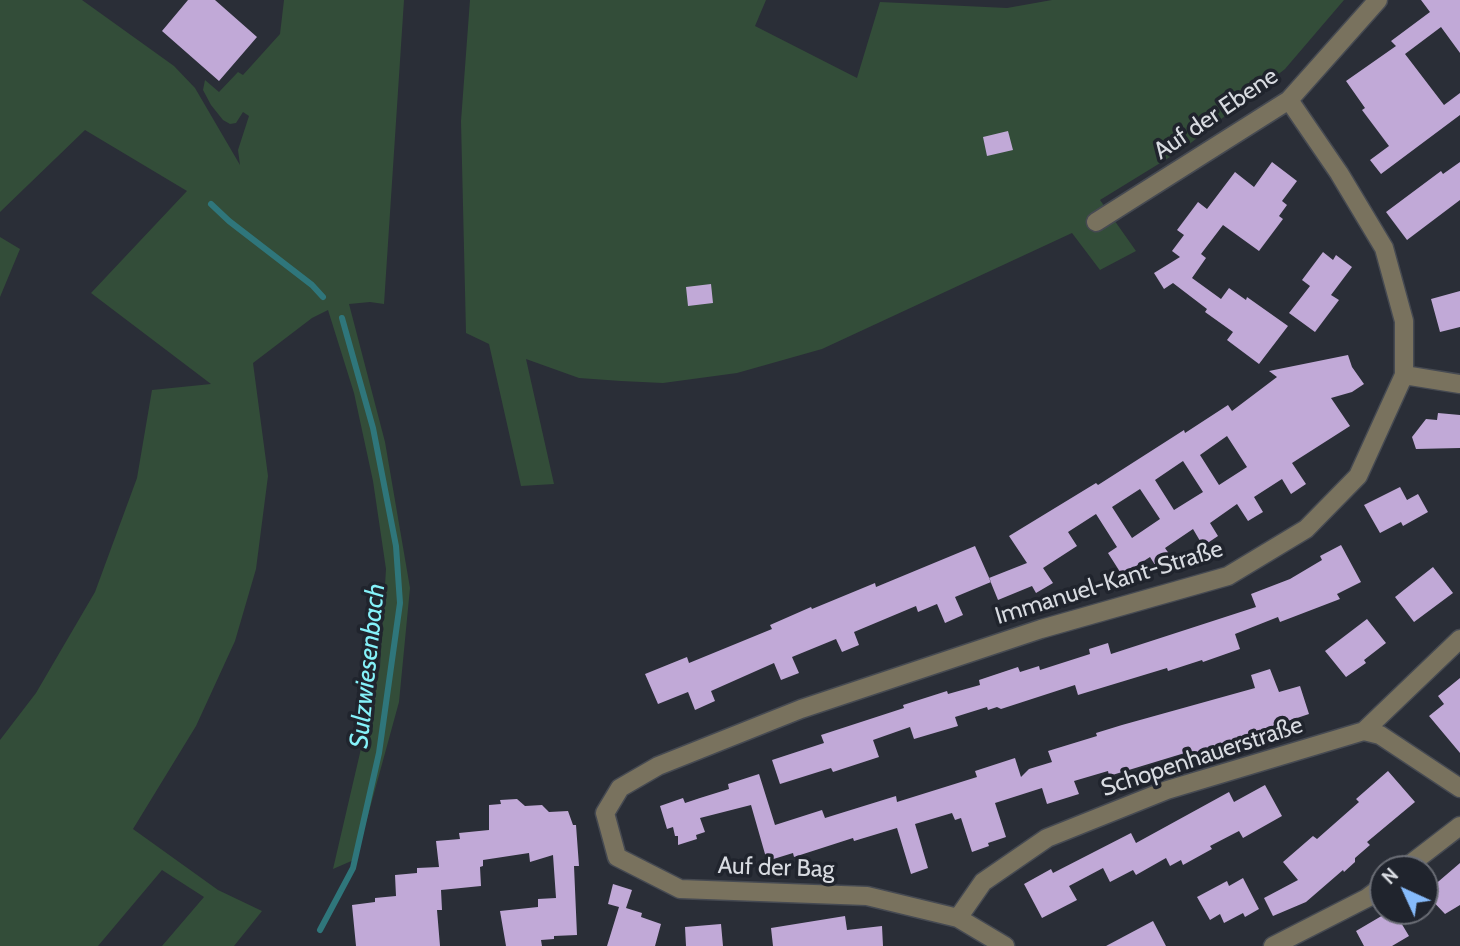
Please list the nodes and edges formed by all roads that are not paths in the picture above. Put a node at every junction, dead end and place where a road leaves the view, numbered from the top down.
1 (1378, 0) edge
2 (1289, 100) junction
3 (1096, 222) dead end
4 (1404, 374) junction
5 (1460, 384) edge
6 (1460, 639) edge
7 (1364, 731) junction
8 (620, 788) joint
9 (1460, 788) edge
10 (1460, 826) edge
11 (1422, 855) edge
12 (1369, 895) edge
13 (958, 918) junction
14 (1005, 946) edge
15 (1273, 946) edge

1 - 2 street, Auf der Ebene
2 - 3 street, Auf der Ebene
2 - 4 street, Immanuel-Kant-Straße
4 - 5 street
4 - 8 street, Immanuel-Kant-Straße
6 - 7 street, Schopenhauerstraße
7 - 9 street
7 - 13 street, Schopenhauerstraße
8 - 13 street, Auf der Bag
10 - 11 street
12 - 15 street
13 - 14 street, Auf der Bag

